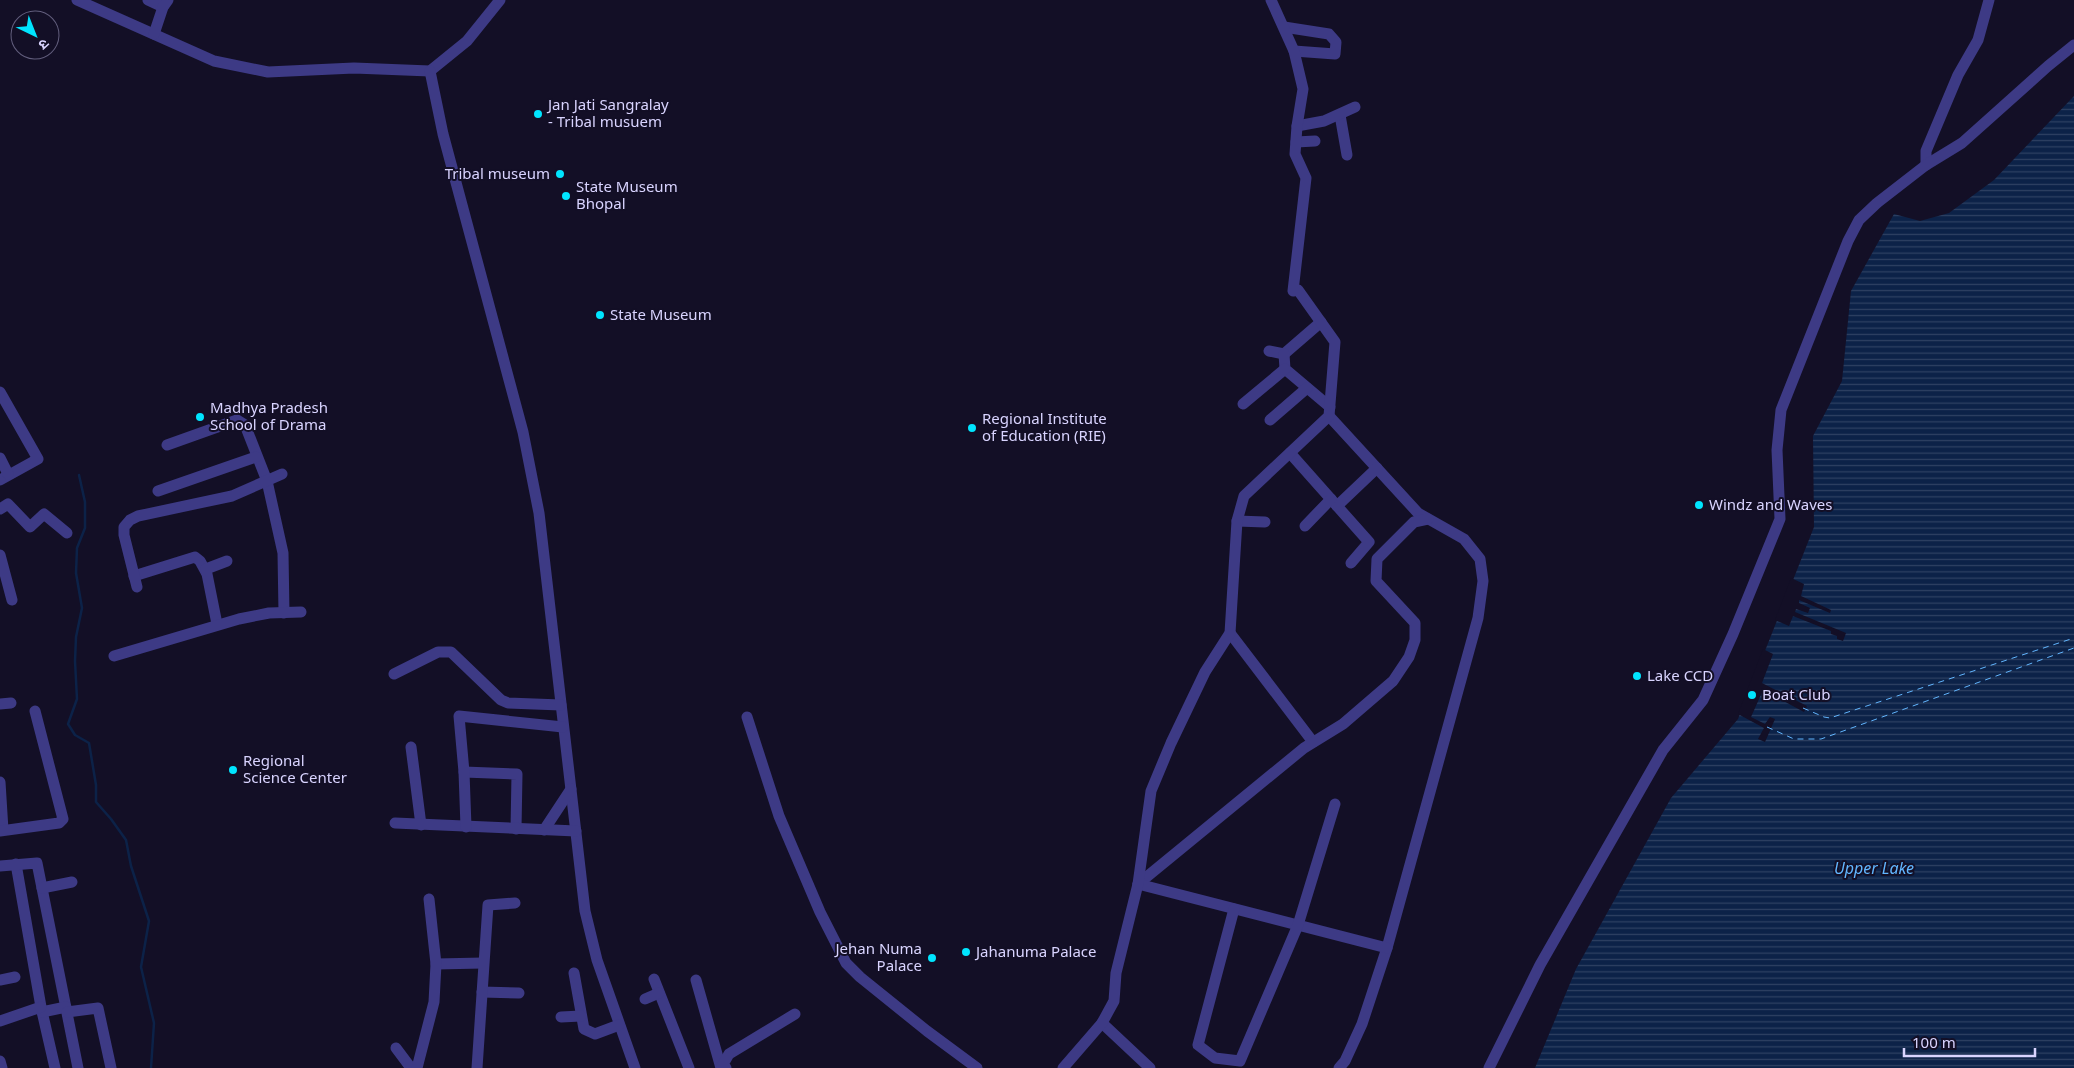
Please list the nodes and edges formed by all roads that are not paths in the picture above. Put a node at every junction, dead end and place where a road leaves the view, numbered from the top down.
1 (77, 0) edge
2 (148, 0) edge
3 (500, 0) edge
4 (1270, 0) edge
5 (1989, 0) edge
6 (165, 4) edge
7 (1284, 27) junction
8 (154, 34) junction
9 (2074, 45) edge
10 (1294, 51) junction
11 (430, 71) junction
12 (1355, 107) dead end
13 (1340, 115) junction
14 (1297, 126) junction
15 (1315, 141) dead end
16 (1296, 142) junction
17 (1346, 155) dead end
18 (1926, 165) junction
19 (1321, 322) junction
20 (1269, 351) dead end
21 (1284, 354) junction
22 (1285, 368) junction
23 (1308, 388) junction
24 (0, 392) edge
25 (1243, 404) dead end
26 (1330, 411) junction
27 (1270, 420) dead end
28 (167, 445) dead end
29 (1290, 453) junction
30 (256, 457) junction
31 (0, 458) edge
32 (1377, 468) junction
33 (282, 474) dead end
34 (4, 477) edge
35 (267, 481) junction
36 (158, 491) dead end
37 (1334, 502) junction
38 (0, 508) edge
39 (1428, 519) junction
40 (1237, 521) junction
41 (1265, 522) dead end
42 (1305, 526) dead end
43 (67, 533) dead end
44 (0, 555) edge
45 (227, 561) dead end
46 (1352, 563) dead end
47 (206, 572) junction
48 (12, 600) dead end
49 (301, 612) dead end
50 (284, 613) junction
51 (218, 624) junction
52 (1230, 632) junction
53 (114, 656) dead end
54 (394, 674) dead end
55 (561, 705) junction
56 (35, 711) dead end
57 (747, 717) dead end
58 (563, 727) junction
59 (1313, 742) junction
60 (411, 747) dead end
61 (464, 772) junction
62 (0, 782) edge
63 (571, 788) junction
64 (1, 797) edge
65 (1335, 804) dead end
66 (395, 824) dead end
67 (421, 825) junction
68 (466, 827) junction
69 (516, 829) junction
70 (544, 830) junction
71 (2, 831) edge
72 (576, 831) junction
73 (16, 864) junction
74 (0, 866) edge
75 (72, 882) dead end
76 (1138, 884) junction
77 (42, 888) junction
78 (429, 899) dead end
79 (515, 903) dead end
80 (1234, 909) junction
81 (1298, 925) junction
82 (1387, 948) junction
83 (483, 963) junction
84 (436, 964) junction
85 (574, 973) dead end
86 (15, 978) dead end
87 (654, 979) dead end
88 (0, 980) edge
89 (696, 980) dead end
90 (482, 992) junction
91 (520, 993) dead end
92 (659, 993) junction
93 (645, 999) dead end
94 (42, 1010) junction
95 (66, 1010) junction
96 (795, 1014) dead end
97 (581, 1016) junction
98 (561, 1017) dead end
99 (0, 1021) edge
100 (1102, 1023) junction
101 (619, 1025) junction
102 (396, 1048) dead end
103 (0, 1061) edge
104 (723, 1067) edge
105 (2, 1068) edge
106 (55, 1068) edge
107 (78, 1068) edge
108 (111, 1068) edge
109 (411, 1068) edge
110 (417, 1068) edge
111 (477, 1068) edge
112 (635, 1068) edge
113 (689, 1068) edge
114 (977, 1068) edge
115 (1064, 1068) edge
116 (1150, 1068) edge
117 (1339, 1068) edge
118 (1489, 1068) edge

1 - 8 street
2 - 6 street
3 - 11 street
4 - 7 street
5 - 18 street
6 - 8 street
7 - 10 street
7 - 10 street
8 - 11 street
9 - 18 street
10 - 14 street
11 - 55 street
12 - 13 street
13 - 14 street
13 - 17 street
14 - 16 street
15 - 16 street
16 - 19 street
18 - 118 street
19 - 21 street
19 - 26 street
20 - 21 street
21 - 22 street
22 - 23 street
22 - 25 street
23 - 26 street
23 - 27 street
24 - 34 street
26 - 29 street
26 - 32 street
28 - 30 street
29 - 37 street
29 - 40 street
30 - 35 street
30 - 36 street
31 - 34 street
32 - 37 street
32 - 39 street
33 - 35 street
35 - 47 street
35 - 50 street
37 - 42 street
37 - 46 street
38 - 43 street
39 - 59 street
39 - 82 street
40 - 41 street
40 - 52 street
44 - 48 street
45 - 47 street
47 - 51 street
49 - 50 street
50 - 51 street
51 - 53 street
52 - 59 street
52 - 76 street
54 - 55 street
55 - 58 street
56 - 71 street
57 - 114 street
58 - 61 street
58 - 63 street
59 - 76 street
60 - 67 street
61 - 68 street
61 - 69 street
62 - 64 street
63 - 70 street
63 - 72 street
64 - 71 street
65 - 81 street
66 - 67 street
67 - 68 street
68 - 69 street
69 - 70 street
70 - 72 street
72 - 101 street
73 - 74 street
73 - 77 street
73 - 94 street
75 - 77 street
76 - 80 street
76 - 100 street
77 - 95 street
78 - 84 street
79 - 83 street
80 - 81 street
80 - 81 street
81 - 82 street
82 - 117 street
83 - 84 street
83 - 90 street
84 - 110 street
85 - 97 street
86 - 88 street
87 - 92 street
89 - 104 street
90 - 91 street
90 - 111 street
92 - 93 street
92 - 113 street
94 - 95 street
94 - 99 street
94 - 106 street
95 - 107 street
95 - 108 street
96 - 104 street
97 - 98 street
97 - 101 street
100 - 115 street
100 - 116 street
101 - 112 street
102 - 109 street
103 - 105 street

